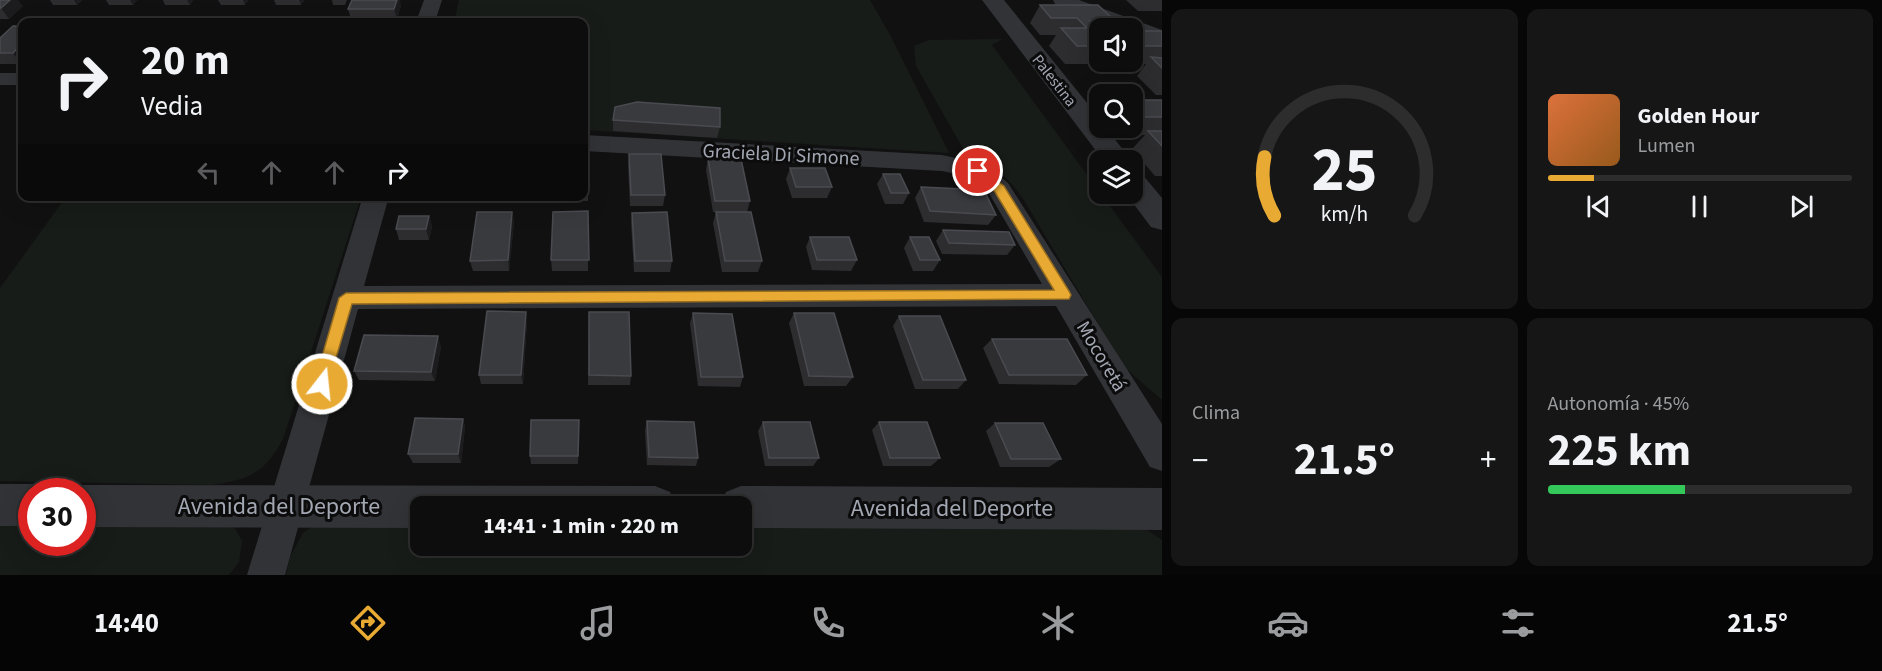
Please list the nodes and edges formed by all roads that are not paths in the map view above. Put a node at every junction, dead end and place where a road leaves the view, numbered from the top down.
1 (433, 0) edge
2 (993, 0) edge
3 (1062, 0) edge
4 (427, 18) edge
5 (1162, 37) edge
6 (0, 79) edge
7 (18, 79) edge
8 (588, 143) edge
9 (1109, 150) edge
10 (978, 171) joint
11 (1143, 195) edge
12 (375, 201) edge
13 (1162, 219) edge
14 (1064, 295) junction
15 (346, 298) junction
16 (1162, 455) edge
17 (0, 505) edge
18 (18, 505) edge
19 (96, 506) edge
20 (286, 506) junction
21 (410, 506) edge
22 (752, 507) edge
23 (1162, 509) edge
24 (266, 575) edge

1 - 4 street
2 - 9 street, Palestina
3 - 5 street
6 - 7 street
8 - 10 street, Graciela Di Simone
10 - 14 street, Mocoretá
11 - 13 street
12 - 15 street
14 - 15 street
14 - 16 street, Mocoretá
15 - 20 street
17 - 18 street
19 - 20 street, Avenida del Deporte
20 - 21 street, Avenida del Deporte
20 - 24 street
22 - 23 street, Avenida del Deporte

